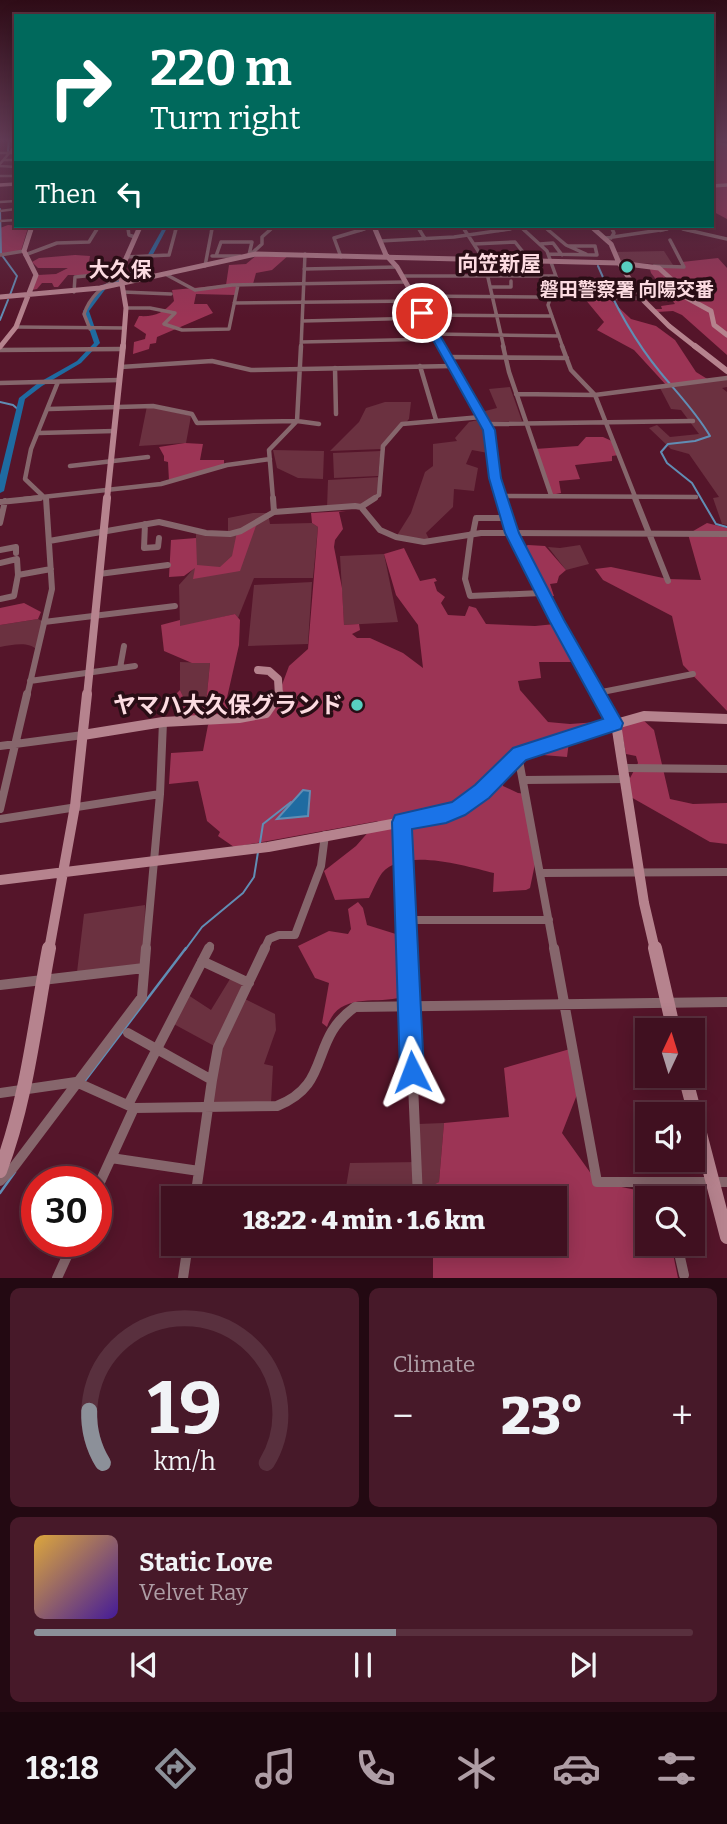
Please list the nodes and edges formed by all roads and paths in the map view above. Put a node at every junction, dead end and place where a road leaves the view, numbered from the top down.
1 (1, 211) edge
2 (0, 221) edge
3 (31, 228) edge
4 (97, 228) edge
5 (128, 228) edge
6 (139, 228) edge
7 (176, 228) edge
8 (212, 228) edge
9 (272, 228) edge
10 (367, 228) edge
11 (375, 228) edge
12 (419, 228) edge
13 (462, 228) edge
14 (508, 228) edge
15 (523, 228) edge
16 (546, 228) edge
17 (594, 228) edge
18 (611, 228) edge
19 (671, 228) edge
20 (679, 228) edge
21 (467, 234) junction
22 (135, 237) junction
23 (609, 238) junction
24 (425, 239) junction
25 (727, 239) edge
26 (670, 240) dead end
27 (380, 241) junction
28 (474, 244) junction
29 (540, 244) junction
30 (568, 246) junction
31 (25, 253) junction
32 (2, 254) edge
33 (305, 254) junction
34 (548, 254) junction
35 (250, 255) junction
36 (562, 255) junction
37 (206, 256) junction
38 (216, 256) junction
39 (242, 256) junction
40 (589, 256) junction
41 (127, 257) junction
42 (341, 257) junction
43 (391, 259) junction
44 (484, 260) junction
45 (523, 260) junction
46 (550, 261) junction
47 (593, 262) junction
48 (619, 263) junction
49 (205, 266) junction
50 (654, 266) junction
51 (397, 267) junction
52 (92, 269) dead end
53 (121, 269) junction
54 (304, 269) junction
55 (95, 275) dead end
56 (167, 275) junction
57 (488, 276) junction
58 (556, 276) junction
59 (403, 279) junction
60 (121, 281) junction
61 (511, 281) dead end
62 (303, 284) junction
63 (238, 285) junction
64 (490, 287) junction
65 (103, 288) junction
66 (74, 292) junction
67 (123, 292) junction
68 (171, 294) dead end
69 (28, 295) junction
70 (6, 297) edge
71 (492, 297) junction
72 (551, 297) junction
73 (642, 298) junction
74 (414, 299) junction
75 (303, 302) junction
76 (234, 303) junction
77 (126, 308) junction
78 (496, 315) junction
79 (424, 316) junction
80 (552, 316) junction
81 (302, 321) junction
82 (16, 327) junction
83 (125, 328) junction
84 (90, 329) junction
85 (501, 335) junction
86 (727, 335) edge
87 (559, 336) junction
88 (436, 337) junction
89 (301, 342) junction
90 (0, 349) edge
91 (123, 349) junction
92 (448, 357) junction
93 (506, 358) junction
94 (566, 358) junction
95 (121, 366) junction
96 (420, 366) junction
97 (452, 366) junction
98 (335, 368) junction
99 (299, 369) junction
100 (727, 370) edge
101 (727, 378) edge
102 (119, 380) junction
103 (56, 382) junction
104 (0, 383) edge
105 (516, 394) junction
106 (595, 395) junction
107 (116, 407) junction
108 (49, 409) junction
109 (337, 414) dead end
110 (436, 420) junction
111 (297, 421) junction
112 (483, 421) junction
113 (606, 421) junction
114 (693, 421) dead end
115 (526, 423) junction
116 (319, 425) dead end
117 (114, 431) junction
118 (39, 433) junction
119 (148, 457) dead end
120 (270, 459) junction
121 (111, 461) junction
122 (70, 466) dead end
123 (108, 490) junction
124 (551, 495) junction
125 (499, 496) junction
126 (635, 496) junction
127 (46, 497) junction
128 (696, 497) dead end
129 (3, 501) edge
130 (361, 507) junction
131 (274, 512) junction
132 (507, 518) junction
133 (0, 523) edge
134 (145, 524) junction
135 (104, 531) junction
136 (472, 533) junction
137 (512, 533) junction
138 (651, 534) junction
139 (727, 534) edge
140 (159, 538) dead end
141 (49, 541) junction
142 (0, 550) edge
143 (16, 553) dead end
144 (0, 563) edge
145 (168, 565) dead end
146 (51, 569) junction
147 (99, 574) junction
148 (18, 575) junction
149 (668, 581) dead end
150 (542, 593) junction
151 (0, 599) edge
152 (175, 606) dead end
153 (94, 618) junction
154 (44, 622) junction
155 (124, 646) dead end
156 (135, 666) dead end
157 (120, 668) junction
158 (258, 670) dead end
159 (89, 673) junction
160 (693, 674) dead end
161 (30, 681) junction
162 (597, 693) junction
163 (727, 719) edge
164 (163, 722) junction
165 (614, 723) junction
166 (83, 735) junction
167 (16, 744) junction
168 (0, 747) edge
169 (518, 755) junction
170 (727, 769) edge
171 (625, 774) junction
172 (524, 780) junction
173 (160, 794) junction
174 (75, 806) junction
175 (0, 809) edge
176 (0, 819) edge
177 (402, 822) junction
178 (325, 835) junction
179 (153, 862) junction
180 (62, 872) junction
181 (727, 872) edge
182 (541, 873) junction
183 (639, 873) junction
184 (0, 880) edge
185 (405, 920) junction
186 (549, 920) junction
187 (210, 946) dead end
188 (202, 961) junction
189 (144, 968) junction
190 (43, 980) junction
191 (249, 983) junction
192 (0, 985) edge
193 (727, 1002) edge
194 (667, 1003) junction
195 (408, 1004) junction
196 (564, 1004) junction
197 (671, 1018) edge
198 (128, 1033) dead end
199 (156, 1050) junction
200 (212, 1080) junction
201 (76, 1082) junction
202 (689, 1088) edge
203 (23, 1090) junction
204 (0, 1093) edge
205 (131, 1106) junction
206 (209, 1107) junction
207 (111, 1158) junction
208 (107, 1166) edge
209 (0, 1171) edge
210 (199, 1171) junction
211 (0, 1181) edge
212 (664, 1182) junction
213 (719, 1182) edge
214 (197, 1186) edge
215 (417, 1186) edge
216 (665, 1186) edge
217 (727, 1237) edge
218 (186, 1256) edge
219 (680, 1256) edge
220 (67, 1257) edge
221 (684, 1275) dead end
222 (57, 1278) edge
223 (183, 1278) edge

1 - 2 street
3 - 31 street
4 - 31 street
5 - 22 street
6 - 22 street
7 - 41 street
8 - 37 street
9 - 35 street
10 - 42 street
11 - 27 street
12 - 24 street
13 - 21 street
14 - 21 street
15 - 29 street
16 - 30 street
17 - 23 street
18 - 23 street
19 - 23 street
20 - 25 street
21 - 24 street
21 - 28 street
22 - 41 street
23 - 48 street
24 - 27 street
26 - 50 street
27 - 43 street
28 - 44 street
28 - 45 street
29 - 34 street
29 - 36 street
30 - 40 street
30 - 40 street
31 - 32 street
31 - 69 street
33 - 35 street
33 - 42 street
33 - 54 street
34 - 36 street
34 - 46 street
35 - 38 street
35 - 39 street
36 - 40 street
37 - 38 street
37 - 49 street
38 - 39 street
39 - 49 street
40 - 47 street
41 - 53 street
42 - 43 street
43 - 44 street
43 - 51 street
44 - 45 street
44 - 57 street
45 - 46 street
46 - 47 street
46 - 58 street
47 - 48 street
48 - 50 street
48 - 73 street
49 - 56 street
50 - 86 street
51 - 54 street
51 - 59 street
52 - 53 street
53 - 60 street
54 - 62 street
55 - 66 street
56 - 60 street
56 - 63 street
57 - 58 street
57 - 59 street
57 - 64 street
58 - 72 street
59 - 62 street
59 - 74 street
60 - 65 street
60 - 67 street
61 - 64 street
62 - 63 street
62 - 75 street
63 - 76 street
64 - 71 street
65 - 66 street
65 - 84 street
66 - 69 street
67 - 68 street
67 - 77 street
69 - 70 street
69 - 82 street
71 - 72 street
71 - 74 street
71 - 78 street
72 - 73 street
72 - 80 street
73 - 100 street
74 - 75 street
74 - 79 street
75 - 76 street
75 - 81 street
76 - 77 street
77 - 83 street
78 - 79 street
78 - 80 street
78 - 85 street
79 - 81 street
79 - 88 street
80 - 87 street
81 - 89 street
82 - 84 street
82 - 90 street
83 - 84 street
83 - 91 street
85 - 87 street
85 - 88 street
85 - 93 street
87 - 94 street
88 - 89 street
88 - 92 street
89 - 99 street
90 - 91 street
91 - 95 street
92 - 93 street
92 - 97 street
93 - 94 street
93 - 105 street
94 - 106 street
95 - 99 street
95 - 102 street
96 - 97 street
96 - 98 street
96 - 110 street
97 - 112 street
98 - 99 street
98 - 109 street
99 - 111 street
101 - 106 street
102 - 103 street
102 - 107 street
103 - 104 street
103 - 108 street
105 - 106 street
105 - 115 street
106 - 113 street
107 - 108 street
107 - 111 street
107 - 117 street
108 - 118 street
110 - 112 street
110 - 130 street
111 - 116 street
111 - 120 street
112 - 115 street
112 - 125 street
113 - 114 street
113 - 115 street
113 - 126 street
115 - 124 street
117 - 118 street
117 - 121 street
118 - 127 street
119 - 121 street
120 - 123 street
120 - 131 street
121 - 122 street
121 - 123 street
123 - 127 street
123 - 135 street
124 - 125 street
124 - 126 street
125 - 132 street
126 - 128 street
126 - 138 street
127 - 129 street
127 - 141 street
129 - 133 street
130 - 131 street
130 - 136 street
131 - 134 street
132 - 136 street
132 - 137 street
134 - 135 street
134 - 140 street
135 - 141 street
135 - 147 street
136 - 137 street
136 - 150 street
137 - 138 street
137 - 150 street
138 - 139 street
138 - 149 street
141 - 146 street
142 - 143 street
144 - 148 street
145 - 147 street
146 - 148 street
146 - 154 street
147 - 153 street
148 - 151 street
150 - 162 street
152 - 153 street
153 - 154 street
153 - 159 street
154 - 161 street
155 - 157 street
156 - 157 street
157 - 159 street
158 - 164 street
159 - 161 street
159 - 166 street
160 - 162 street
161 - 167 street
162 - 165 street
163 - 165 street
164 - 166 street
164 - 173 street
165 - 169 street
165 - 171 street
166 - 167 street
166 - 174 street
167 - 168 street
167 - 175 street
169 - 172 street
169 - 177 street
170 - 171 street
171 - 172 street
171 - 183 street
172 - 182 street
173 - 174 street
173 - 179 street
174 - 176 street
174 - 180 street
177 - 178 street
177 - 185 street
178 - 179 street
178 - 191 street
179 - 180 street
179 - 189 street
180 - 184 street
180 - 190 street
181 - 183 street
182 - 183 street
182 - 186 street
183 - 194 street
185 - 186 street
185 - 195 street
186 - 196 street
187 - 188 street
188 - 191 street
188 - 199 street
189 - 190 street
189 - 201 street
190 - 192 street
190 - 203 street
191 - 200 street
193 - 194 street
194 - 196 street
194 - 197 street
195 - 196 street
195 - 206 street
195 - 215 street
196 - 212 street
198 - 199 street
199 - 200 street
199 - 205 street
200 - 206 street
201 - 203 street
201 - 205 street
201 - 211 street
202 - 213 street
203 - 204 street
203 - 209 street
205 - 206 street
205 - 207 street
206 - 210 street
207 - 208 street
207 - 210 street
210 - 214 street
212 - 213 street
212 - 216 street
213 - 217 street
218 - 223 street
219 - 221 street
220 - 222 street

